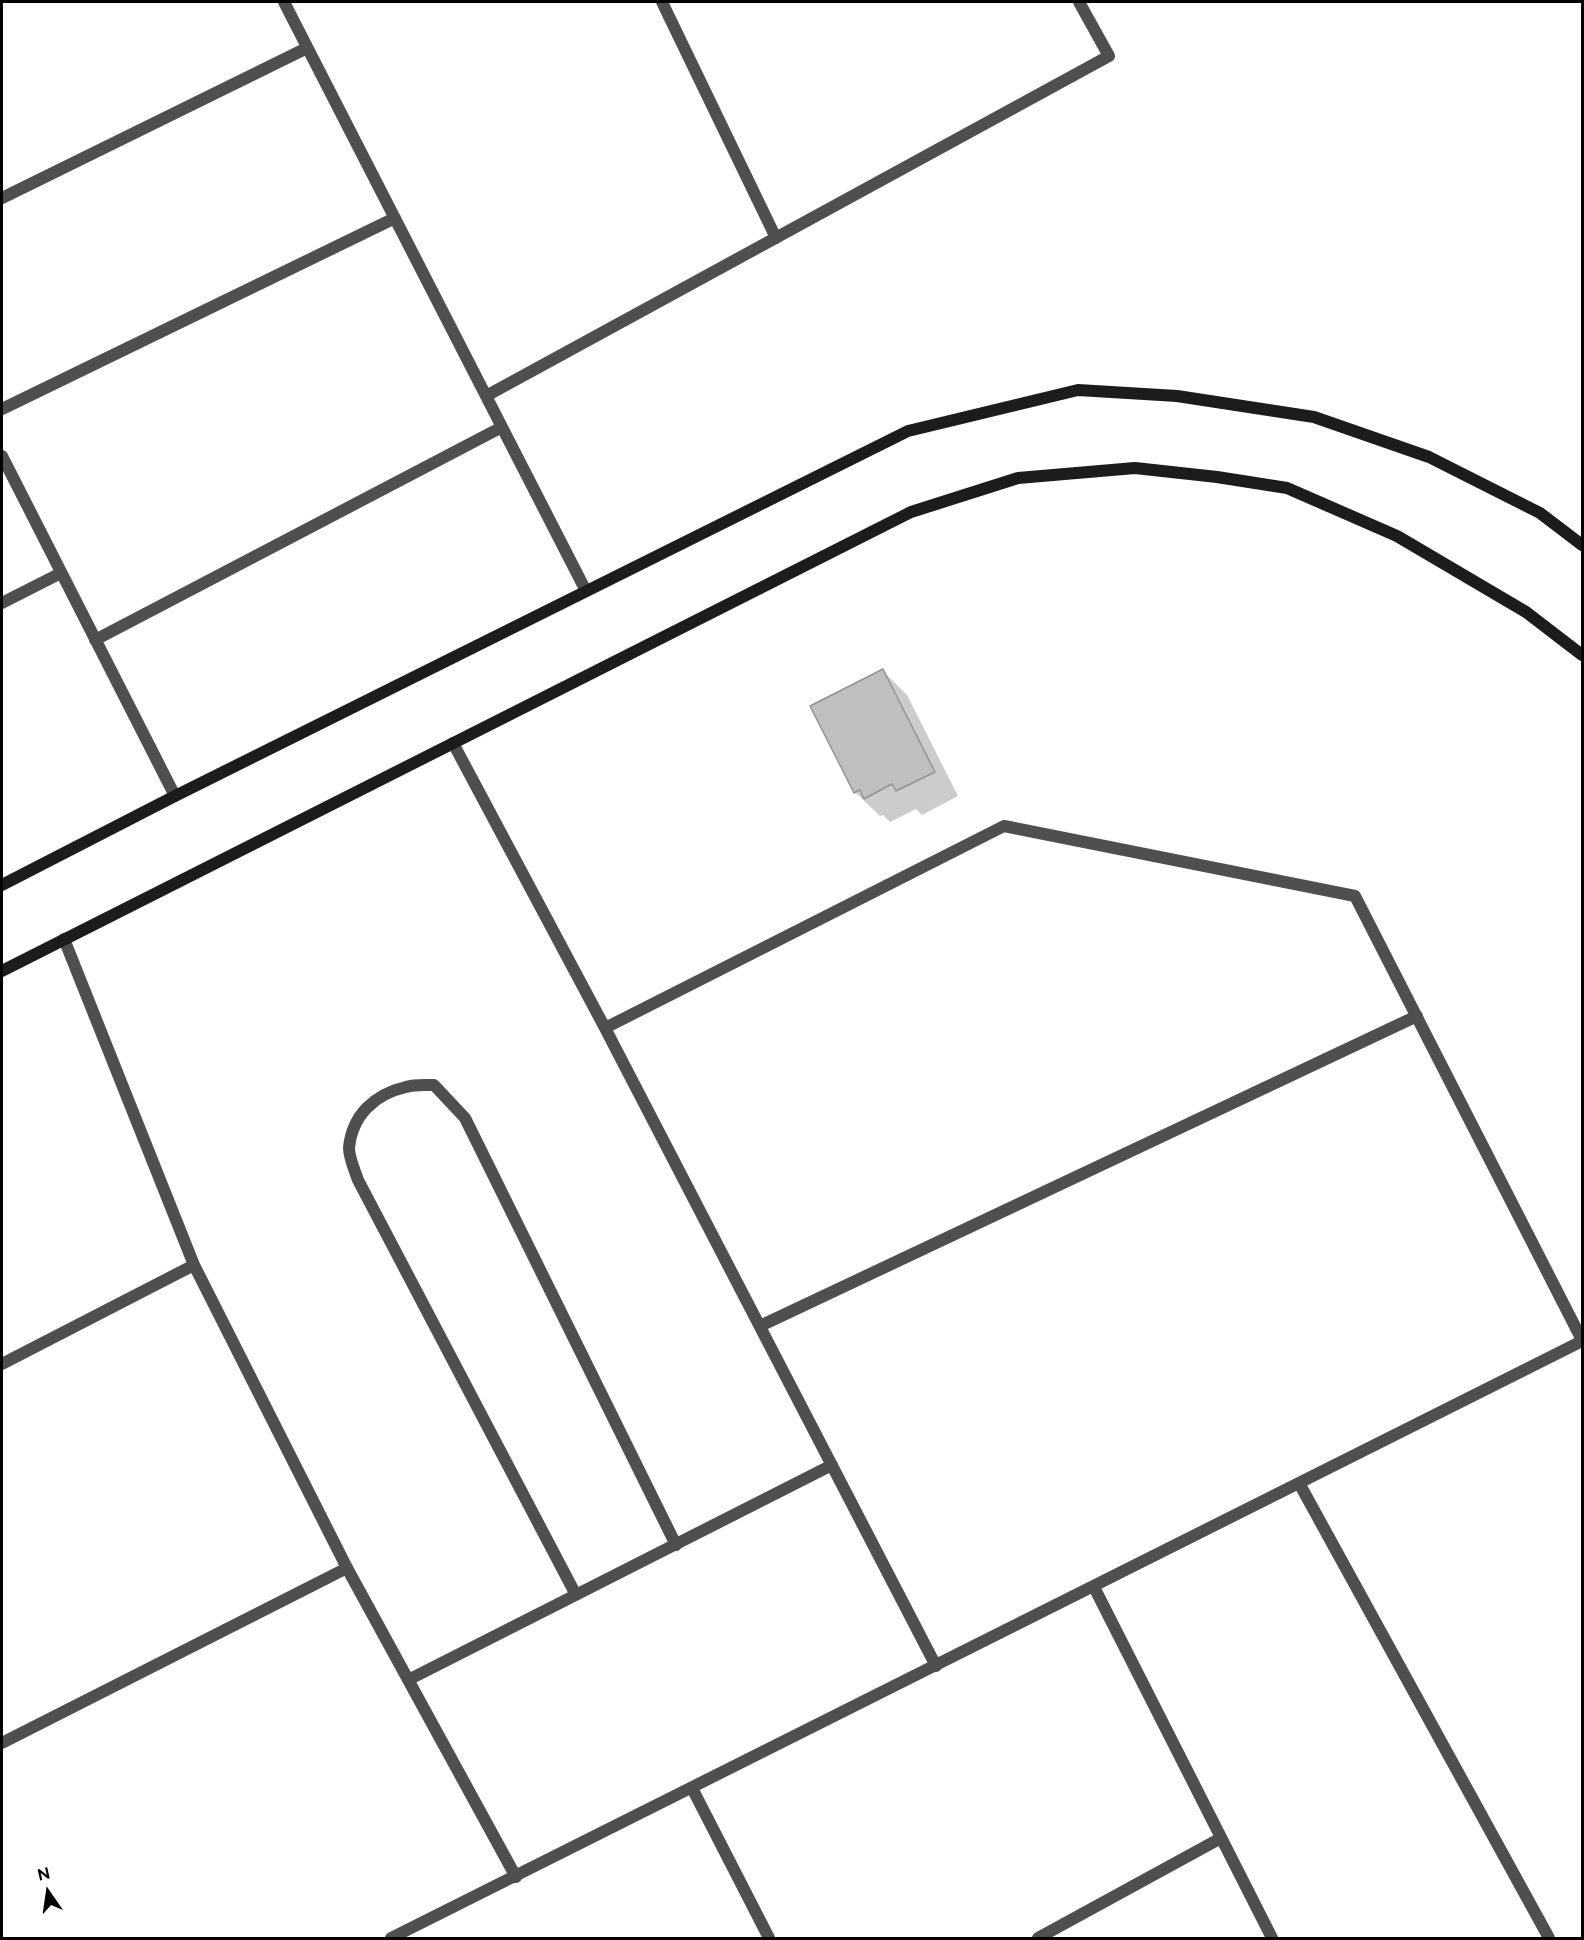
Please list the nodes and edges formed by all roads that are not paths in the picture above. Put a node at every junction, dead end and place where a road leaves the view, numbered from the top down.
1 (284, 2) edge
2 (662, 2) edge
3 (1079, 2) edge
4 (307, 48) junction
5 (2, 198) edge
6 (395, 218) junction
7 (776, 238) junction
8 (486, 396) junction
9 (2, 410) edge
10 (502, 427) junction
11 (2, 456) edge
12 (1582, 545) edge
13 (61, 573) junction
14 (586, 591) junction
15 (2, 603) edge
16 (95, 640) junction
17 (1582, 655) edge
18 (453, 743) junction
19 (175, 796) junction
20 (2, 885) edge
21 (64, 939) junction
22 (2, 971) edge
23 (1417, 1016) junction
24 (605, 1028) junction
25 (194, 1265) junction
26 (760, 1326) junction
27 (1582, 1341) edge
28 (2, 1364) edge
29 (832, 1465) junction
30 (1299, 1483) junction
31 (676, 1545) junction
32 (346, 1569) junction
33 (1094, 1587) junction
34 (576, 1595) junction
35 (936, 1666) junction
36 (408, 1680) junction
37 (2, 1743) edge
38 (692, 1788) junction
39 (1221, 1838) junction
40 (516, 1877) junction
41 (391, 1938) edge
42 (770, 1938) edge
43 (1038, 1938) edge
44 (1272, 1938) edge
45 (1549, 1938) edge

1 - 4 street
2 - 7 street
3 - 7 street
4 - 5 street
4 - 6 street
6 - 8 street
6 - 9 street
7 - 8 street
8 - 10 street
10 - 14 street
10 - 16 street
11 - 13 street
12 - 14 street
13 - 15 street
13 - 16 street
14 - 19 street
16 - 19 street
17 - 18 street
18 - 21 street
18 - 24 street
19 - 20 street
21 - 22 street
21 - 25 street
23 - 24 street
23 - 26 street
23 - 27 street
24 - 26 street
25 - 28 street
25 - 32 street
26 - 29 street
27 - 30 street
29 - 31 street
29 - 35 street
30 - 33 street
30 - 45 street
31 - 34 street
31 - 34 street
32 - 36 street
32 - 37 street
33 - 35 street
33 - 39 street
34 - 36 street
35 - 38 street
36 - 40 street
38 - 40 street
38 - 42 street
39 - 43 street
39 - 44 street
40 - 41 street

